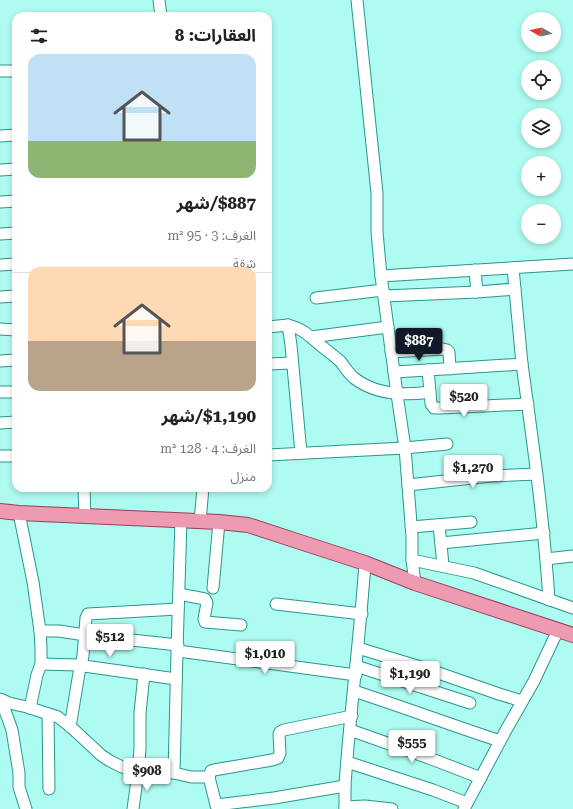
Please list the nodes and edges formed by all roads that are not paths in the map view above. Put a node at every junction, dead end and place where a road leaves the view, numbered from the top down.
1 (159, 0) edge
2 (357, 0) edge
3 (160, 12) edge
4 (0, 71) edge
5 (12, 71) edge
6 (12, 135) edge
7 (0, 136) edge
8 (0, 170) edge
9 (12, 170) edge
10 (12, 201) edge
11 (0, 202) edge
12 (12, 233) edge
13 (0, 234) edge
14 (12, 264) edge
15 (573, 264) edge
16 (0, 265) edge
17 (513, 268) junction
18 (475, 270) junction
19 (381, 276) junction
20 (515, 289) junction
21 (477, 292) junction
22 (384, 293) junction
23 (12, 296) edge
24 (0, 297) edge
25 (316, 298) dead end
26 (288, 325) junction
27 (272, 327) edge
28 (388, 327) junction
29 (0, 330) edge
30 (12, 330) edge
31 (312, 337) junction
32 (391, 352) junction
33 (0, 360) edge
34 (12, 360) edge
35 (292, 363) junction
36 (272, 364) edge
37 (522, 364) junction
38 (450, 369) junction
39 (428, 370) junction
40 (394, 372) junction
41 (0, 392) edge
42 (12, 392) edge
43 (430, 392) junction
44 (397, 394) junction
45 (528, 404) junction
46 (12, 422) edge
47 (0, 423) edge
48 (447, 444) dead end
49 (405, 448) junction
50 (301, 453) junction
51 (272, 455) edge
52 (0, 456) edge
53 (12, 456) edge
54 (537, 474) junction
55 (408, 484) junction
56 (84, 492) edge
57 (203, 492) edge
58 (0, 512) edge
59 (19, 513) junction
60 (85, 516) junction
61 (181, 520) junction
62 (200, 521) junction
63 (219, 522) junction
64 (471, 522) dead end
65 (439, 525) junction
66 (411, 527) junction
67 (544, 533) junction
68 (441, 543) junction
69 (573, 556) edge
70 (546, 559) junction
71 (412, 560) junction
72 (365, 563) junction
73 (443, 566) junction
74 (414, 583) junction
75 (213, 588) dead end
76 (179, 594) junction
77 (549, 600) junction
78 (276, 604) dead end
79 (573, 608) edge
80 (178, 609) junction
81 (362, 614) junction
82 (240, 625) dead end
83 (558, 630) junction
84 (40, 631) junction
85 (85, 635) junction
86 (573, 636) edge
87 (178, 648) junction
88 (358, 648) junction
89 (42, 664) junction
90 (81, 666) junction
91 (356, 670) junction
92 (144, 674) junction
93 (176, 679) junction
94 (354, 691) junction
95 (522, 701) junction
96 (470, 703) dead end
97 (3, 704) edge
98 (30, 708) junction
99 (48, 714) junction
100 (352, 716) junction
101 (70, 727) junction
102 (350, 730) junction
103 (500, 741) junction
104 (347, 762) junction
105 (138, 772) junction
106 (174, 773) junction
107 (209, 777) junction
108 (481, 778) junction
109 (345, 786) junction
110 (49, 789) dead end
111 (466, 806) edge
112 (217, 807) edge
113 (345, 808) edge
114 (26, 809) edge
115 (133, 809) edge
116 (392, 809) edge

1 - 3 street
2 - 19 street
4 - 5 street
6 - 7 street
8 - 9 street
10 - 11 street
12 - 13 street
14 - 16 street
15 - 17 street
17 - 18 street
17 - 20 street
18 - 19 street
18 - 21 street
19 - 22 street
20 - 21 street
20 - 37 street
21 - 22 street
22 - 25 street
22 - 28 street
23 - 24 street
26 - 27 street
26 - 31 street
26 - 35 street
28 - 31 street
28 - 32 street
29 - 30 street
31 - 44 street
32 - 38 street
32 - 40 street
33 - 34 street
35 - 36 street
35 - 50 street
37 - 38 street
37 - 45 street
38 - 39 street
39 - 40 street
39 - 43 street
40 - 44 street
41 - 42 street
43 - 44 street
43 - 45 street
44 - 49 street
45 - 54 street
46 - 47 street
48 - 49 street
49 - 50 street
49 - 55 street
50 - 51 street
52 - 53 street
54 - 55 street
54 - 67 street
55 - 66 street
56 - 60 street
57 - 62 street
58 - 59 main road
59 - 60 main road
59 - 84 street
60 - 61 main road
61 - 62 main road
61 - 76 street
62 - 63 main road
63 - 72 main road
63 - 75 street
64 - 65 street
65 - 66 street
65 - 68 street
66 - 71 street
67 - 68 street
67 - 70 street
68 - 73 street
69 - 70 street
70 - 77 street
71 - 73 street
71 - 74 street
72 - 74 main road
72 - 81 street
73 - 77 street
74 - 83 main road
76 - 80 street
76 - 82 street
77 - 79 street
78 - 81 street
80 - 85 street
80 - 87 street
81 - 88 street
83 - 86 main road
83 - 95 street
84 - 85 street
84 - 89 street
85 - 87 street
85 - 90 street
87 - 91 street
87 - 93 street
88 - 91 street
88 - 95 street
89 - 90 street
89 - 98 street
90 - 92 street
90 - 101 street
91 - 94 street
91 - 96 street
92 - 93 street
92 - 105 street
93 - 106 street
94 - 100 street
94 - 103 street
95 - 103 street
97 - 98 street
97 - 114 street
98 - 99 street
99 - 101 street
99 - 110 street
100 - 102 street
100 - 107 street
101 - 105 street
102 - 104 street
102 - 108 street
103 - 108 street
104 - 109 street
104 - 111 street
105 - 106 street
105 - 115 street
106 - 107 street
107 - 112 street
108 - 111 street
109 - 112 street
109 - 113 street
113 - 116 street

